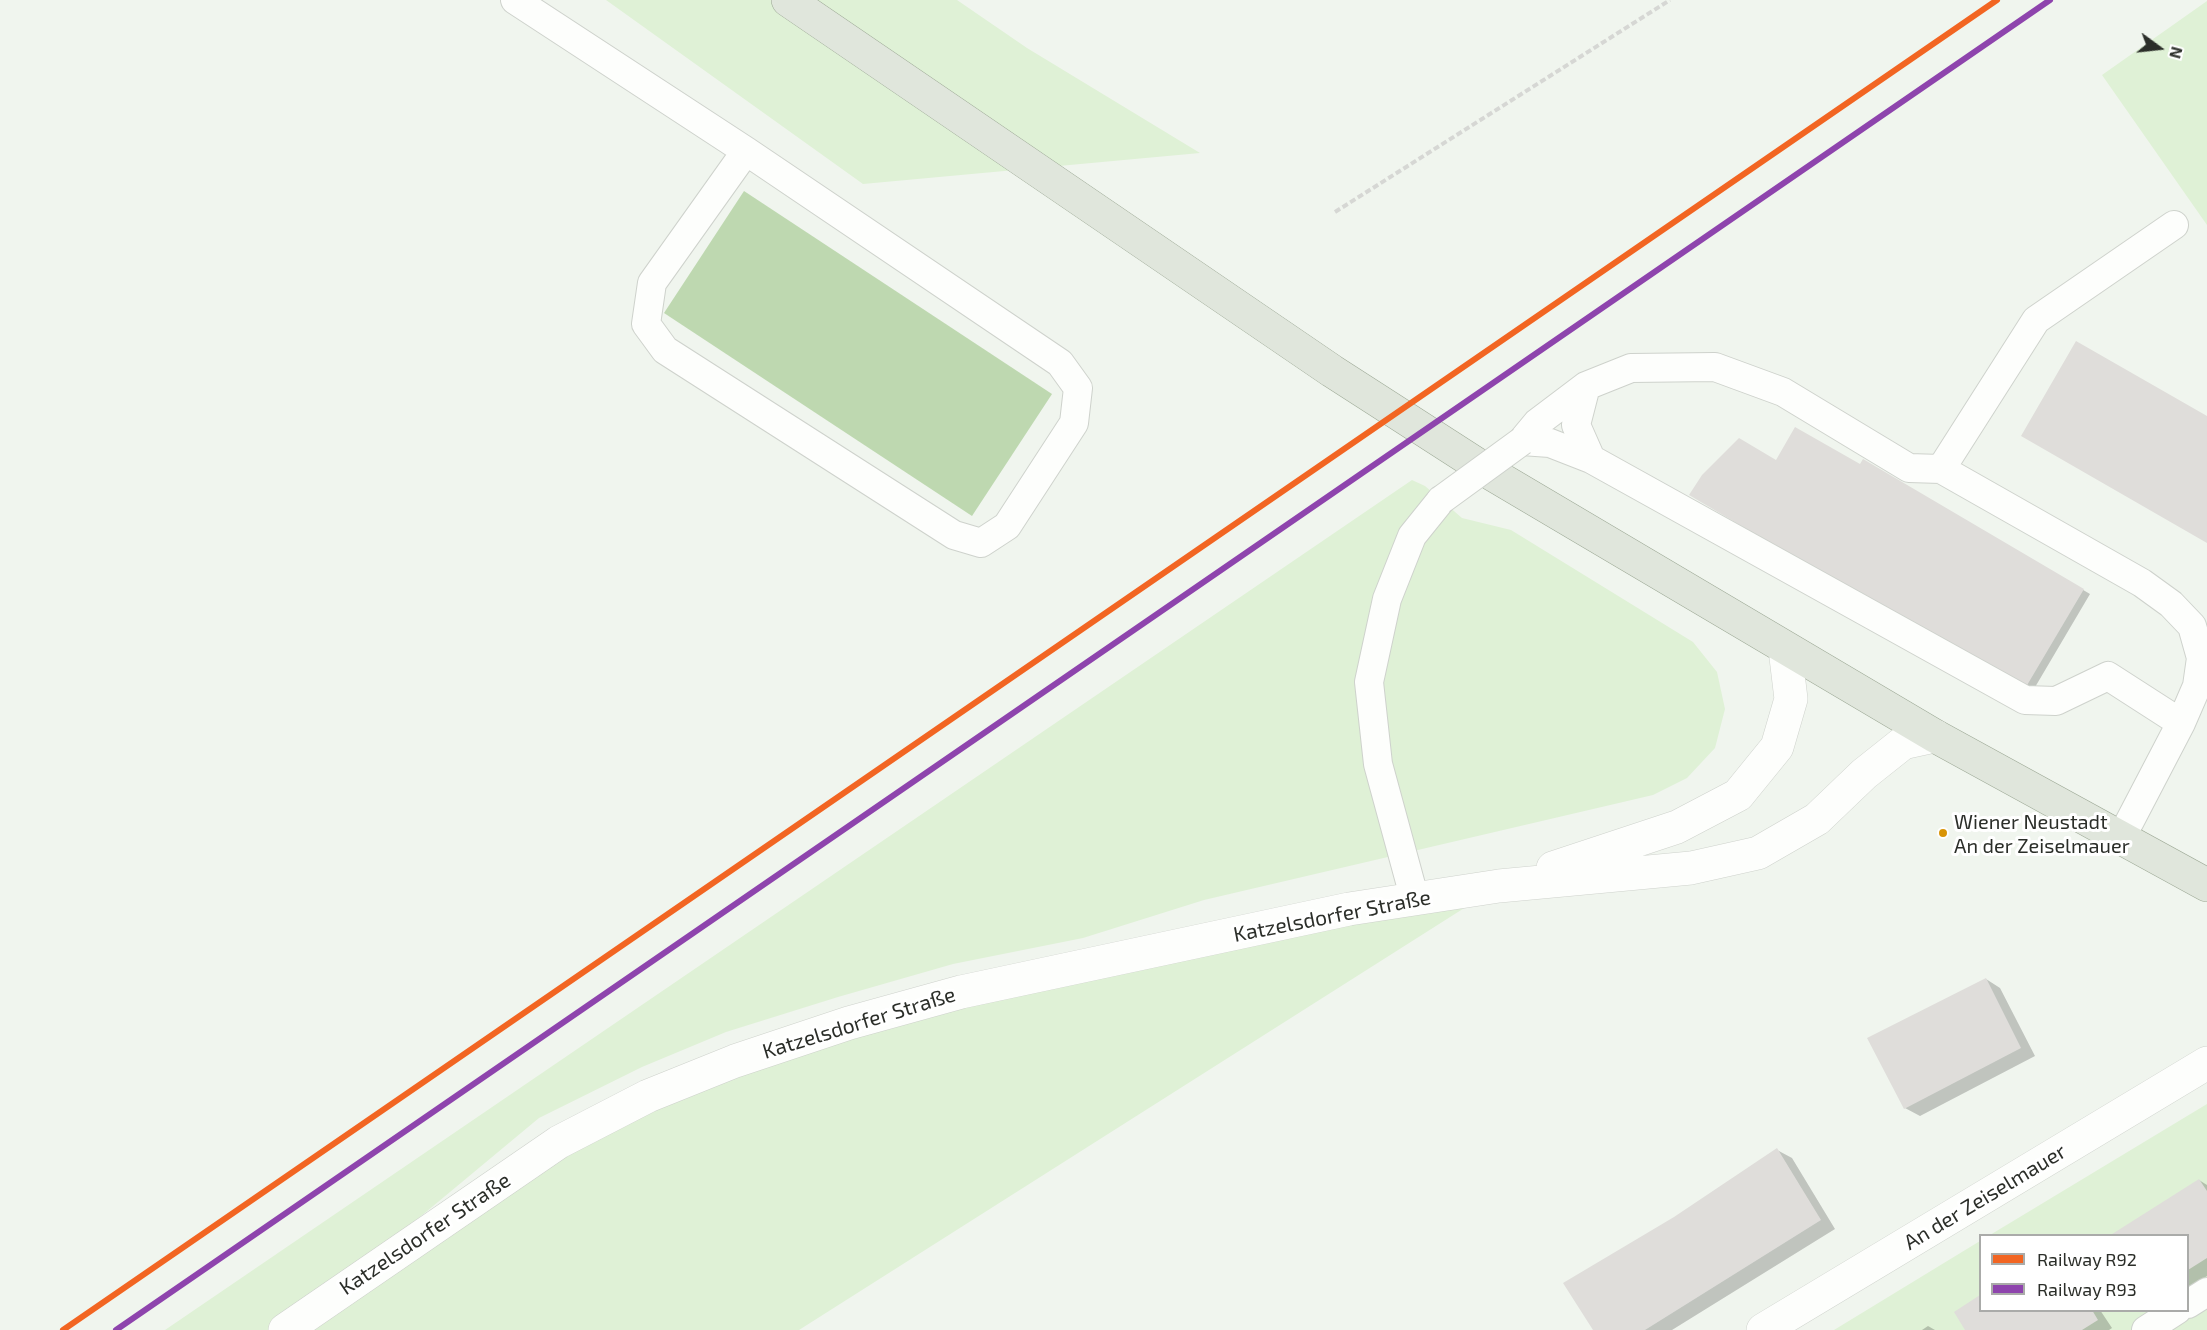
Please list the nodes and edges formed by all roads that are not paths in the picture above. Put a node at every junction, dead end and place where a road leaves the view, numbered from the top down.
1 (516, 0) edge
2 (788, 0) edge
3 (746, 151) junction
4 (2174, 225) dead end
5 (1586, 386) junction
6 (1522, 441) junction
7 (1591, 459) junction
8 (1941, 469) junction
9 (1785, 649) junction
10 (2181, 723) junction
11 (1935, 736) junction
12 (2121, 838) junction
13 (2207, 885) edge
14 (1499, 886) junction
15 (1415, 900) junction
16 (2207, 1063) edge
17 (2207, 1292) edge
18 (2189, 1303) edge
19 (2175, 1312) edge
20 (285, 1330) edge
21 (1763, 1330) edge
22 (2146, 1330) edge

1 - 3 lane
2 - 9 main road
3 - 3 lane
4 - 8 lane
5 - 6 lane
5 - 7 lane
5 - 8 lane
6 - 7 lane
6 - 15 lane, bridge
7 - 10 lane
8 - 10 lane
9 - 11 main road
9 - 14 street, Katzelsdorfer Straße
10 - 12 lane
11 - 12 main road
11 - 14 street, Katzelsdorfer Straße
12 - 13 main road
14 - 15 street, Katzelsdorfer Straße
15 - 20 street, Katzelsdorfer Straße
16 - 21 street, An der Zeiselmauer
17 - 18 lane
19 - 22 lane

